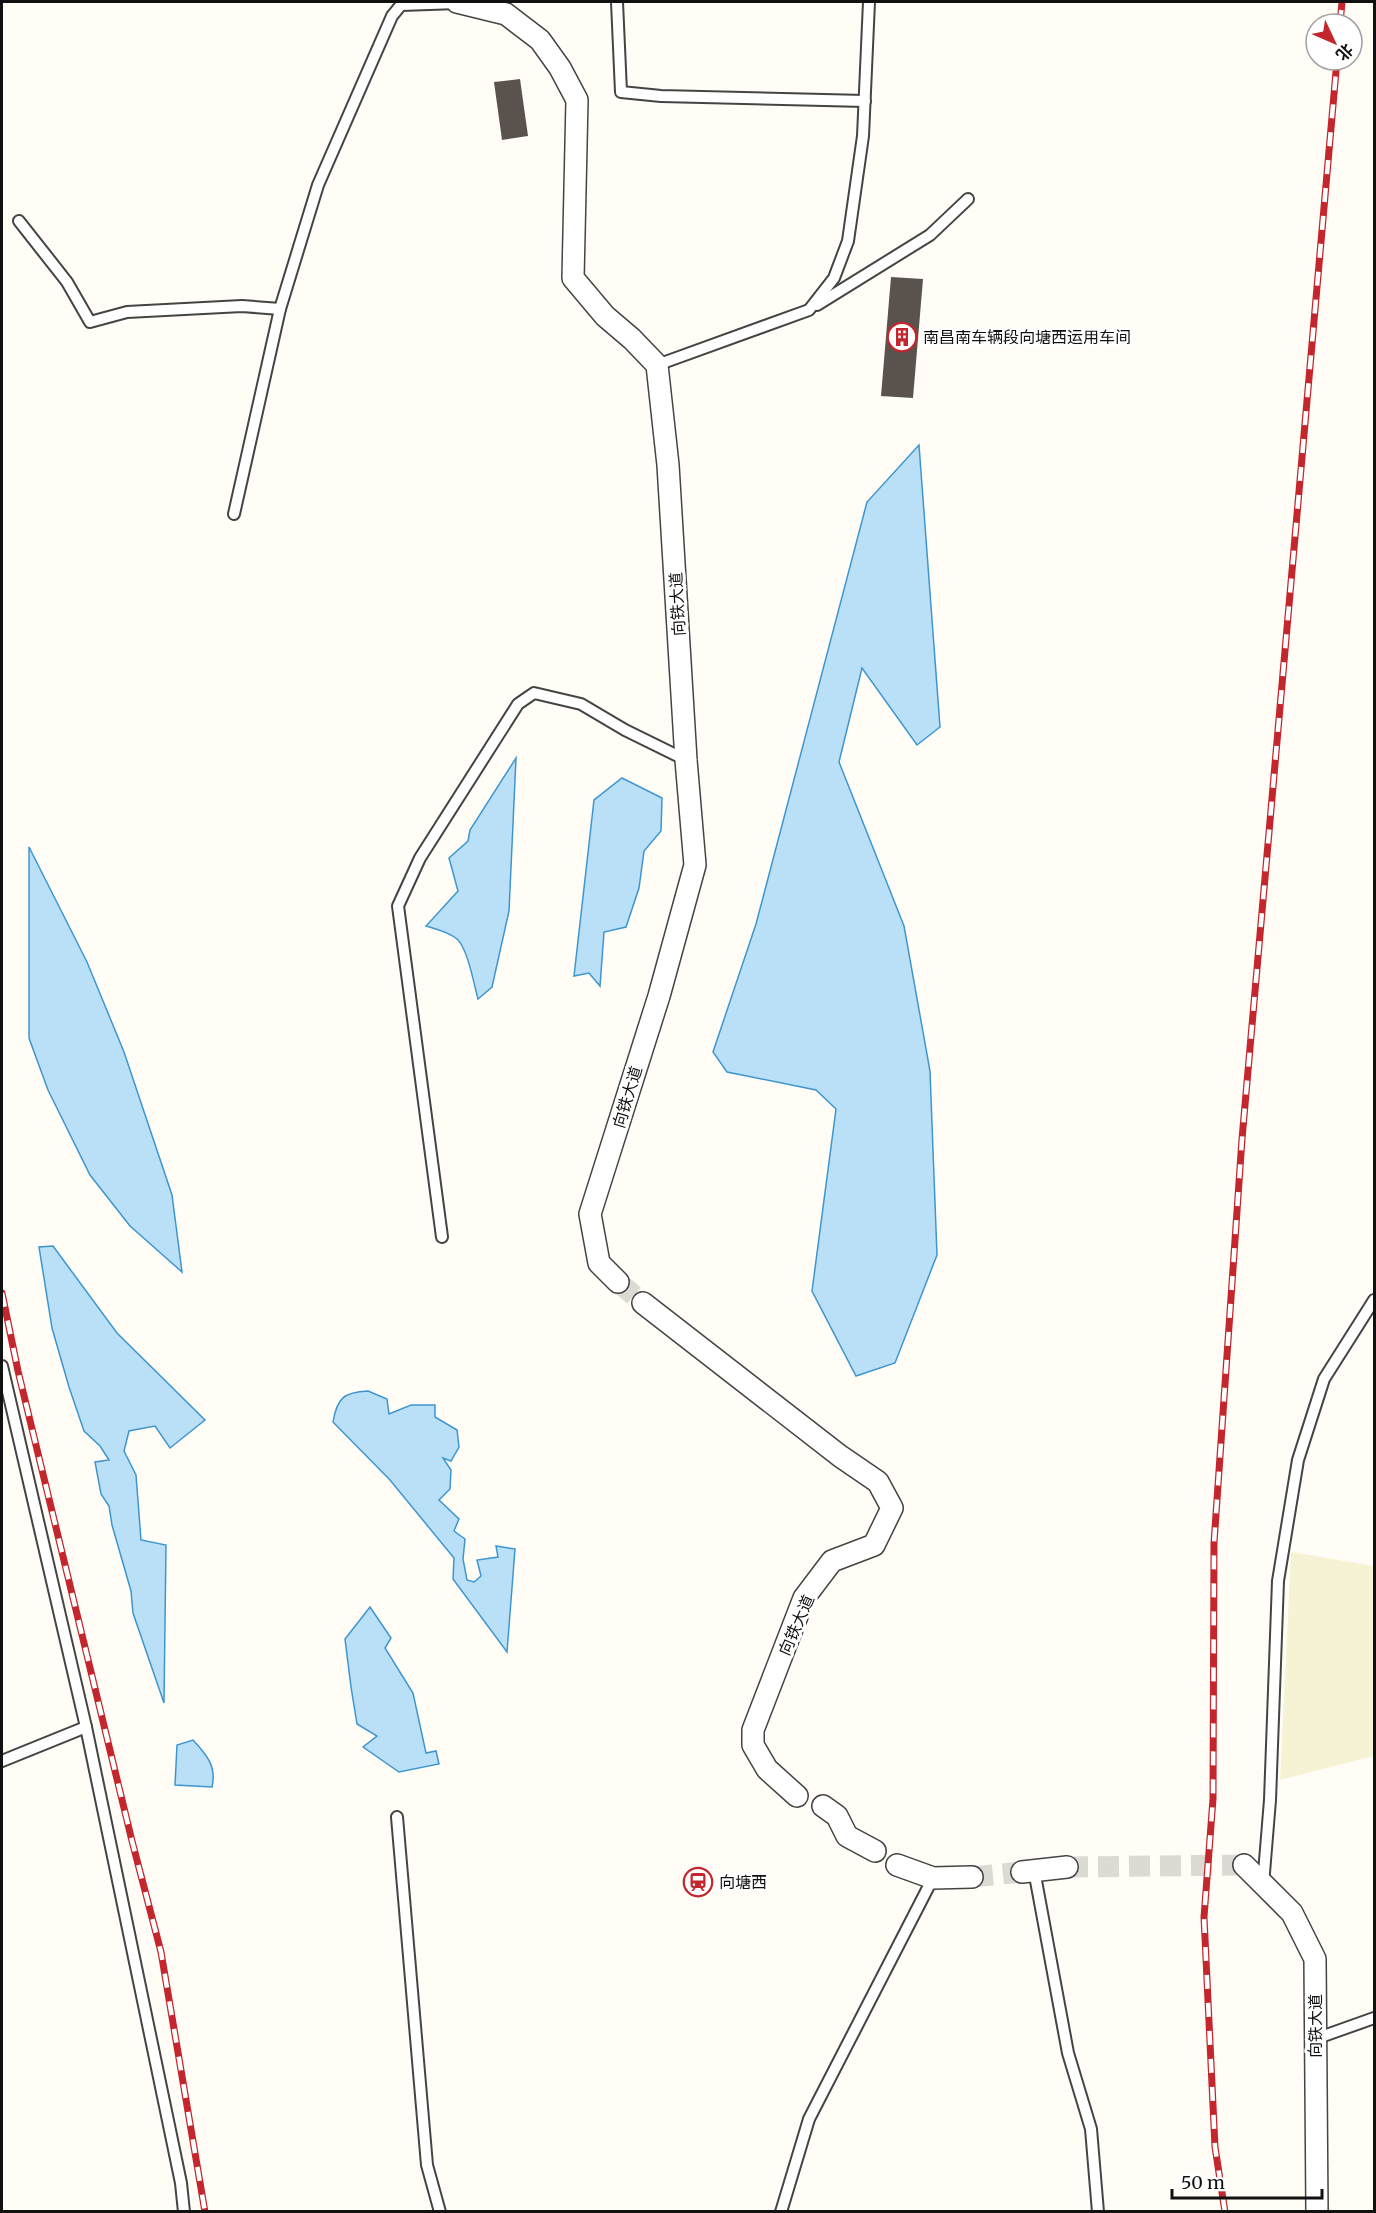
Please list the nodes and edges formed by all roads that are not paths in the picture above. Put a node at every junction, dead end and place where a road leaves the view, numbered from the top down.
1 (458, 2) edge
2 (617, 2) edge
3 (869, 2) edge
4 (865, 101) junction
5 (968, 199) dead end
6 (19, 221) dead end
7 (280, 309) junction
8 (809, 310) junction
9 (657, 365) junction
10 (234, 514) dead end
11 (686, 760) junction
12 (442, 1237) dead end
13 (618, 1282) tunnel mouth
14 (1374, 1300) edge
15 (643, 1303) tunnel mouth
16 (2, 1366) edge
17 (86, 1727) junction
18 (2, 1761) edge
19 (797, 1796) dead end
20 (823, 1806) dead end
21 (398, 1817) dead end
22 (874, 1851) dead end
23 (897, 1865) dead end
24 (1244, 1865) dead end
25 (1067, 1867) tunnel mouth
26 (1028, 1871) joint
27 (972, 1877) tunnel mouth
28 (933, 1878) junction
29 (1263, 1885) junction
30 (1374, 2018) edge
31 (1315, 2039) junction
32 (184, 2211) edge
33 (440, 2211) edge
34 (781, 2211) edge
35 (1098, 2211) edge
36 (1317, 2211) edge

1 - 7 lane
1 - 9 street
2 - 4 lane
3 - 4 lane
4 - 8 lane
5 - 8 lane
6 - 7 lane
7 - 10 lane
8 - 9 lane
9 - 11 street, 向铁大道
11 - 12 lane
11 - 13 street, 向铁大道
14 - 29 lane
15 - 19 street, 向铁大道
16 - 17 lane
17 - 18 lane
17 - 32 lane
20 - 22 street
21 - 33 lane
23 - 28 street
24 - 29 street, 向铁大道
25 - 26 street
26 - 35 lane
27 - 28 street
28 - 34 lane
29 - 31 street, 向铁大道
30 - 31 lane
31 - 36 street, 向铁大道

